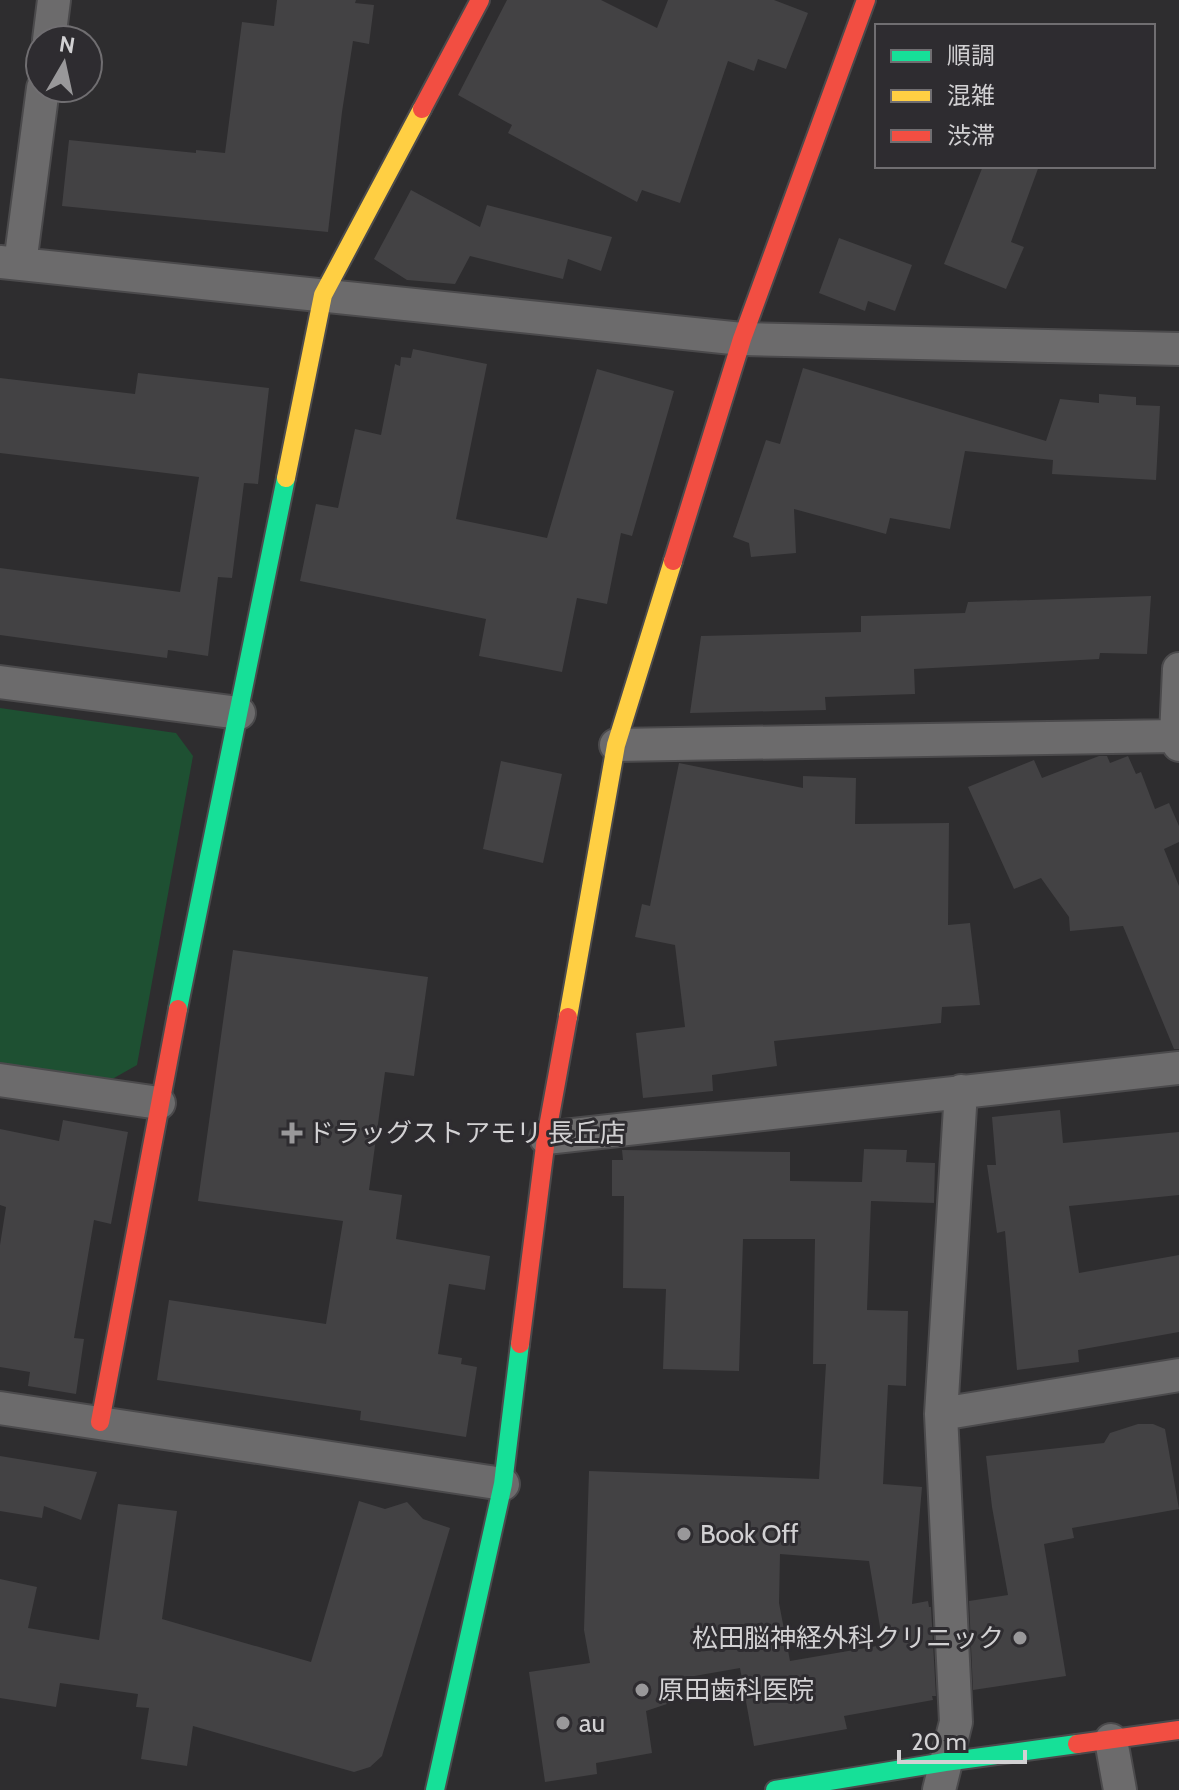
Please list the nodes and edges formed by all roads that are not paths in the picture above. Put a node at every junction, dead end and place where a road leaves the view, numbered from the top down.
1 (54, 0) edge
2 (480, 0) edge
3 (866, 0) edge
4 (51, 24) edge
5 (40, 104) edge
6 (10, 263) edge
7 (323, 295) junction
8 (742, 339) junction
9 (1179, 349) edge
10 (1179, 669) edge
11 (0, 682) edge
12 (239, 713) junction
13 (1177, 741) edge
14 (616, 745) junction
15 (1179, 1068) edge
16 (0, 1080) edge
17 (961, 1091) junction
18 (159, 1103) junction
19 (546, 1138) junction
20 (1179, 1375) edge
21 (0, 1408) edge
22 (941, 1414) junction
23 (100, 1422) junction
24 (503, 1484) junction
25 (1179, 1730) edge
26 (1111, 1740) junction
27 (942, 1776) edge
28 (435, 1790) edge
29 (775, 1790) edge
30 (1120, 1790) edge

1 - 4 street
2 - 7 street
3 - 8 street
5 - 6 street
6 - 7 street
7 - 8 street
7 - 12 street
8 - 9 street
8 - 14 street
10 - 13 street
11 - 12 street
12 - 18 street
13 - 14 street
14 - 19 street
15 - 17 street
16 - 18 street
17 - 19 street
17 - 22 street
18 - 23 street
19 - 24 street
20 - 22 street
21 - 23 street
22 - 27 street
23 - 24 street
24 - 28 street
25 - 26 street
26 - 27 street
26 - 30 street
27 - 29 street

